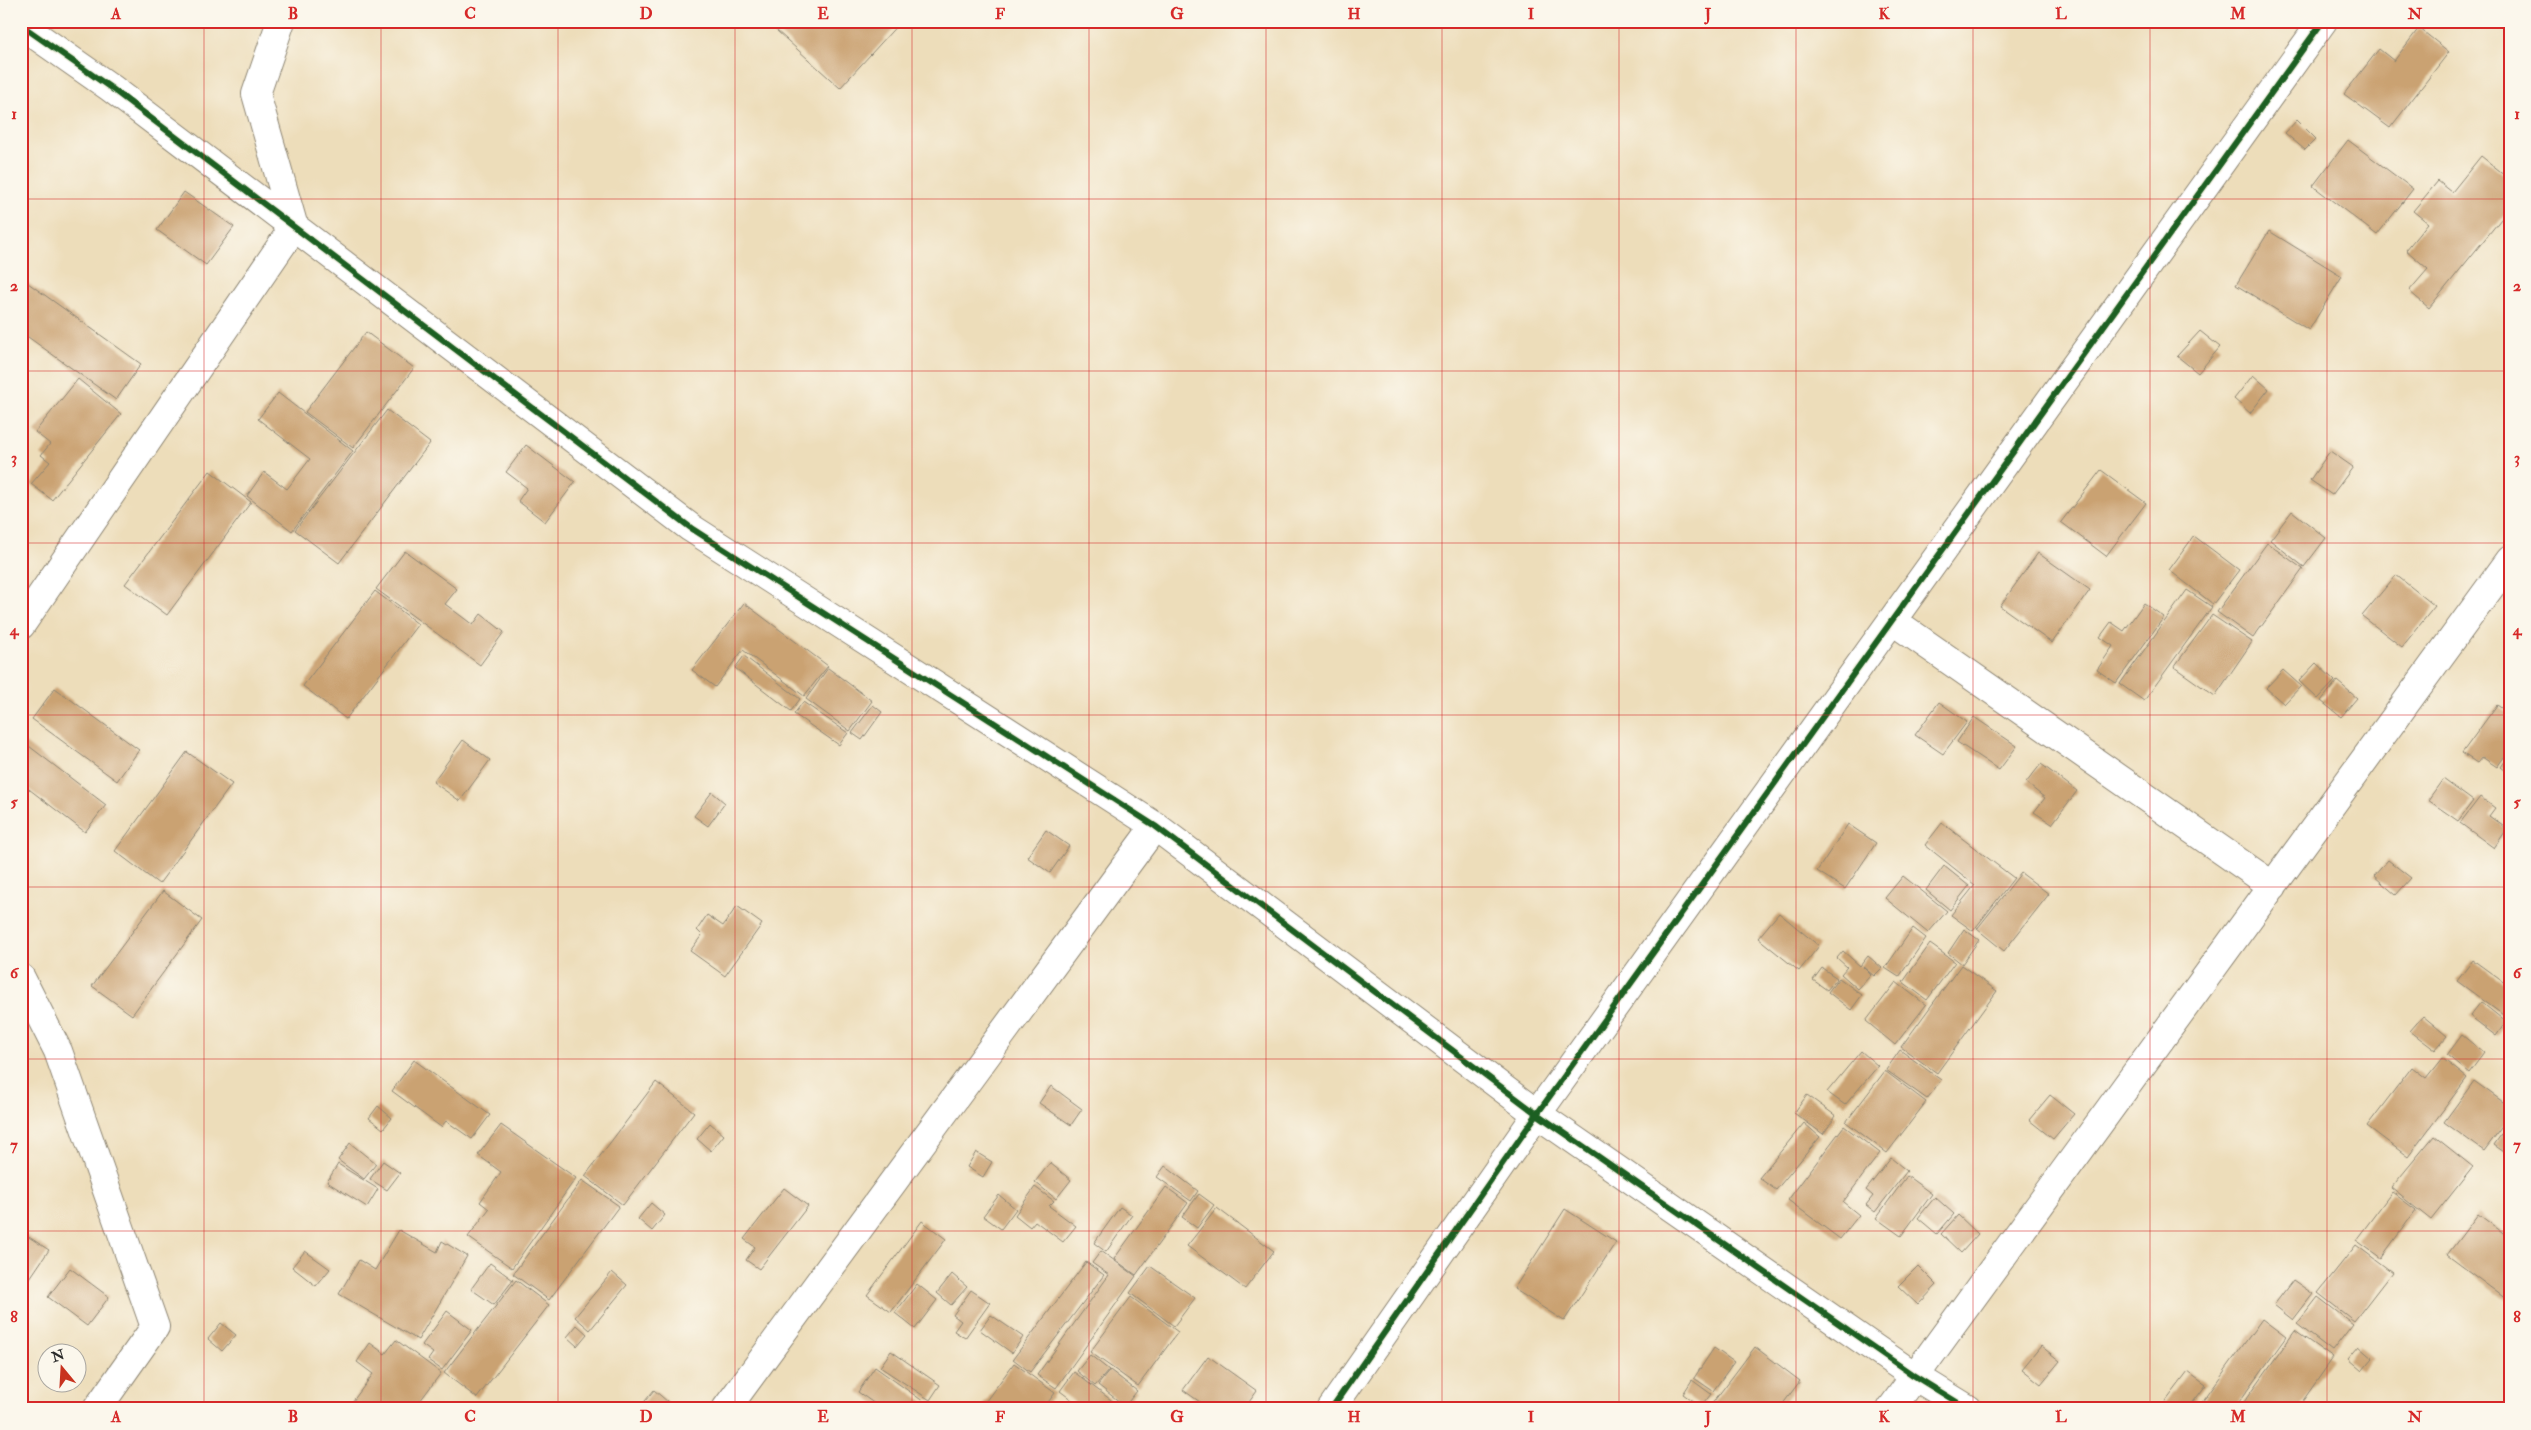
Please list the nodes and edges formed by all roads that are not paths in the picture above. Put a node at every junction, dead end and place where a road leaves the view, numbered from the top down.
1 (281, 21) edge
2 (2323, 21) edge
3 (21, 25) edge
4 (294, 227) junction
5 (2509, 564) edge
6 (1892, 621) junction
7 (21, 625) edge
8 (1155, 826) junction
9 (2273, 886) junction
10 (21, 978) edge
11 (1537, 1114) junction
12 (1913, 1375) junction
13 (97, 1409) edge
14 (726, 1409) edge
15 (1331, 1409) edge
16 (1891, 1409) edge
17 (1968, 1409) edge

1 - 4 street
2 - 6 street
3 - 4 street
4 - 7 street
4 - 8 street
5 - 9 street
6 - 9 street
6 - 11 street
8 - 11 street
8 - 14 street
9 - 12 street
10 - 13 street
11 - 12 street
11 - 15 street
12 - 16 street
12 - 17 street

